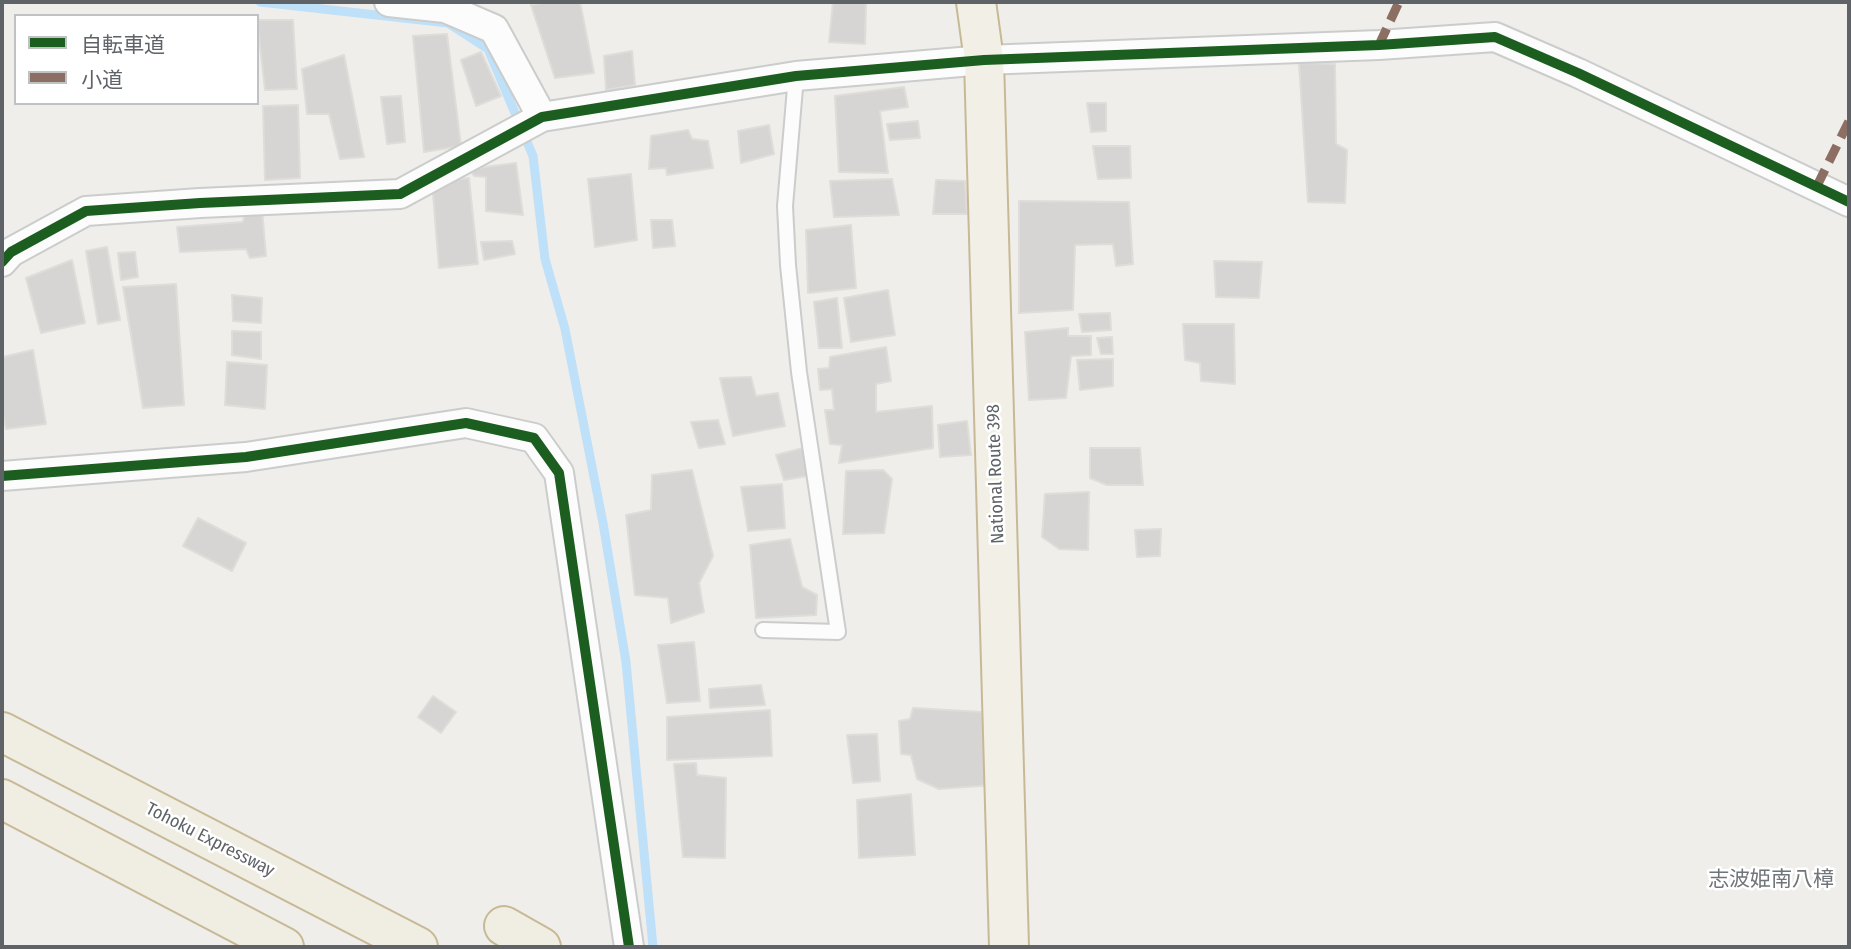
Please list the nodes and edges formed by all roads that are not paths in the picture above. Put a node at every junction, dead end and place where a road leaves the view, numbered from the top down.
1 (389, 2) edge
2 (976, 2) edge
3 (492, 15) edge
4 (984, 60) junction
5 (796, 76) junction
6 (540, 118) junction
7 (1849, 202) edge
8 (2, 262) edge
9 (2, 476) edge
10 (763, 630) dead end
11 (2, 732) edge
12 (2, 799) edge
13 (504, 926) dead end
14 (635, 943) edge
15 (284, 947) edge
16 (418, 947) edge
17 (541, 947) edge
18 (1009, 947) edge

1 - 3 street
2 - 4 highway, National Route 398
3 - 6 street
4 - 5 street
4 - 7 street
4 - 18 highway, National Route 398
5 - 6 street
5 - 10 lane
6 - 8 street
9 - 14 street
11 - 16 highway, Tohoku Expressway
12 - 15 highway
13 - 17 highway

